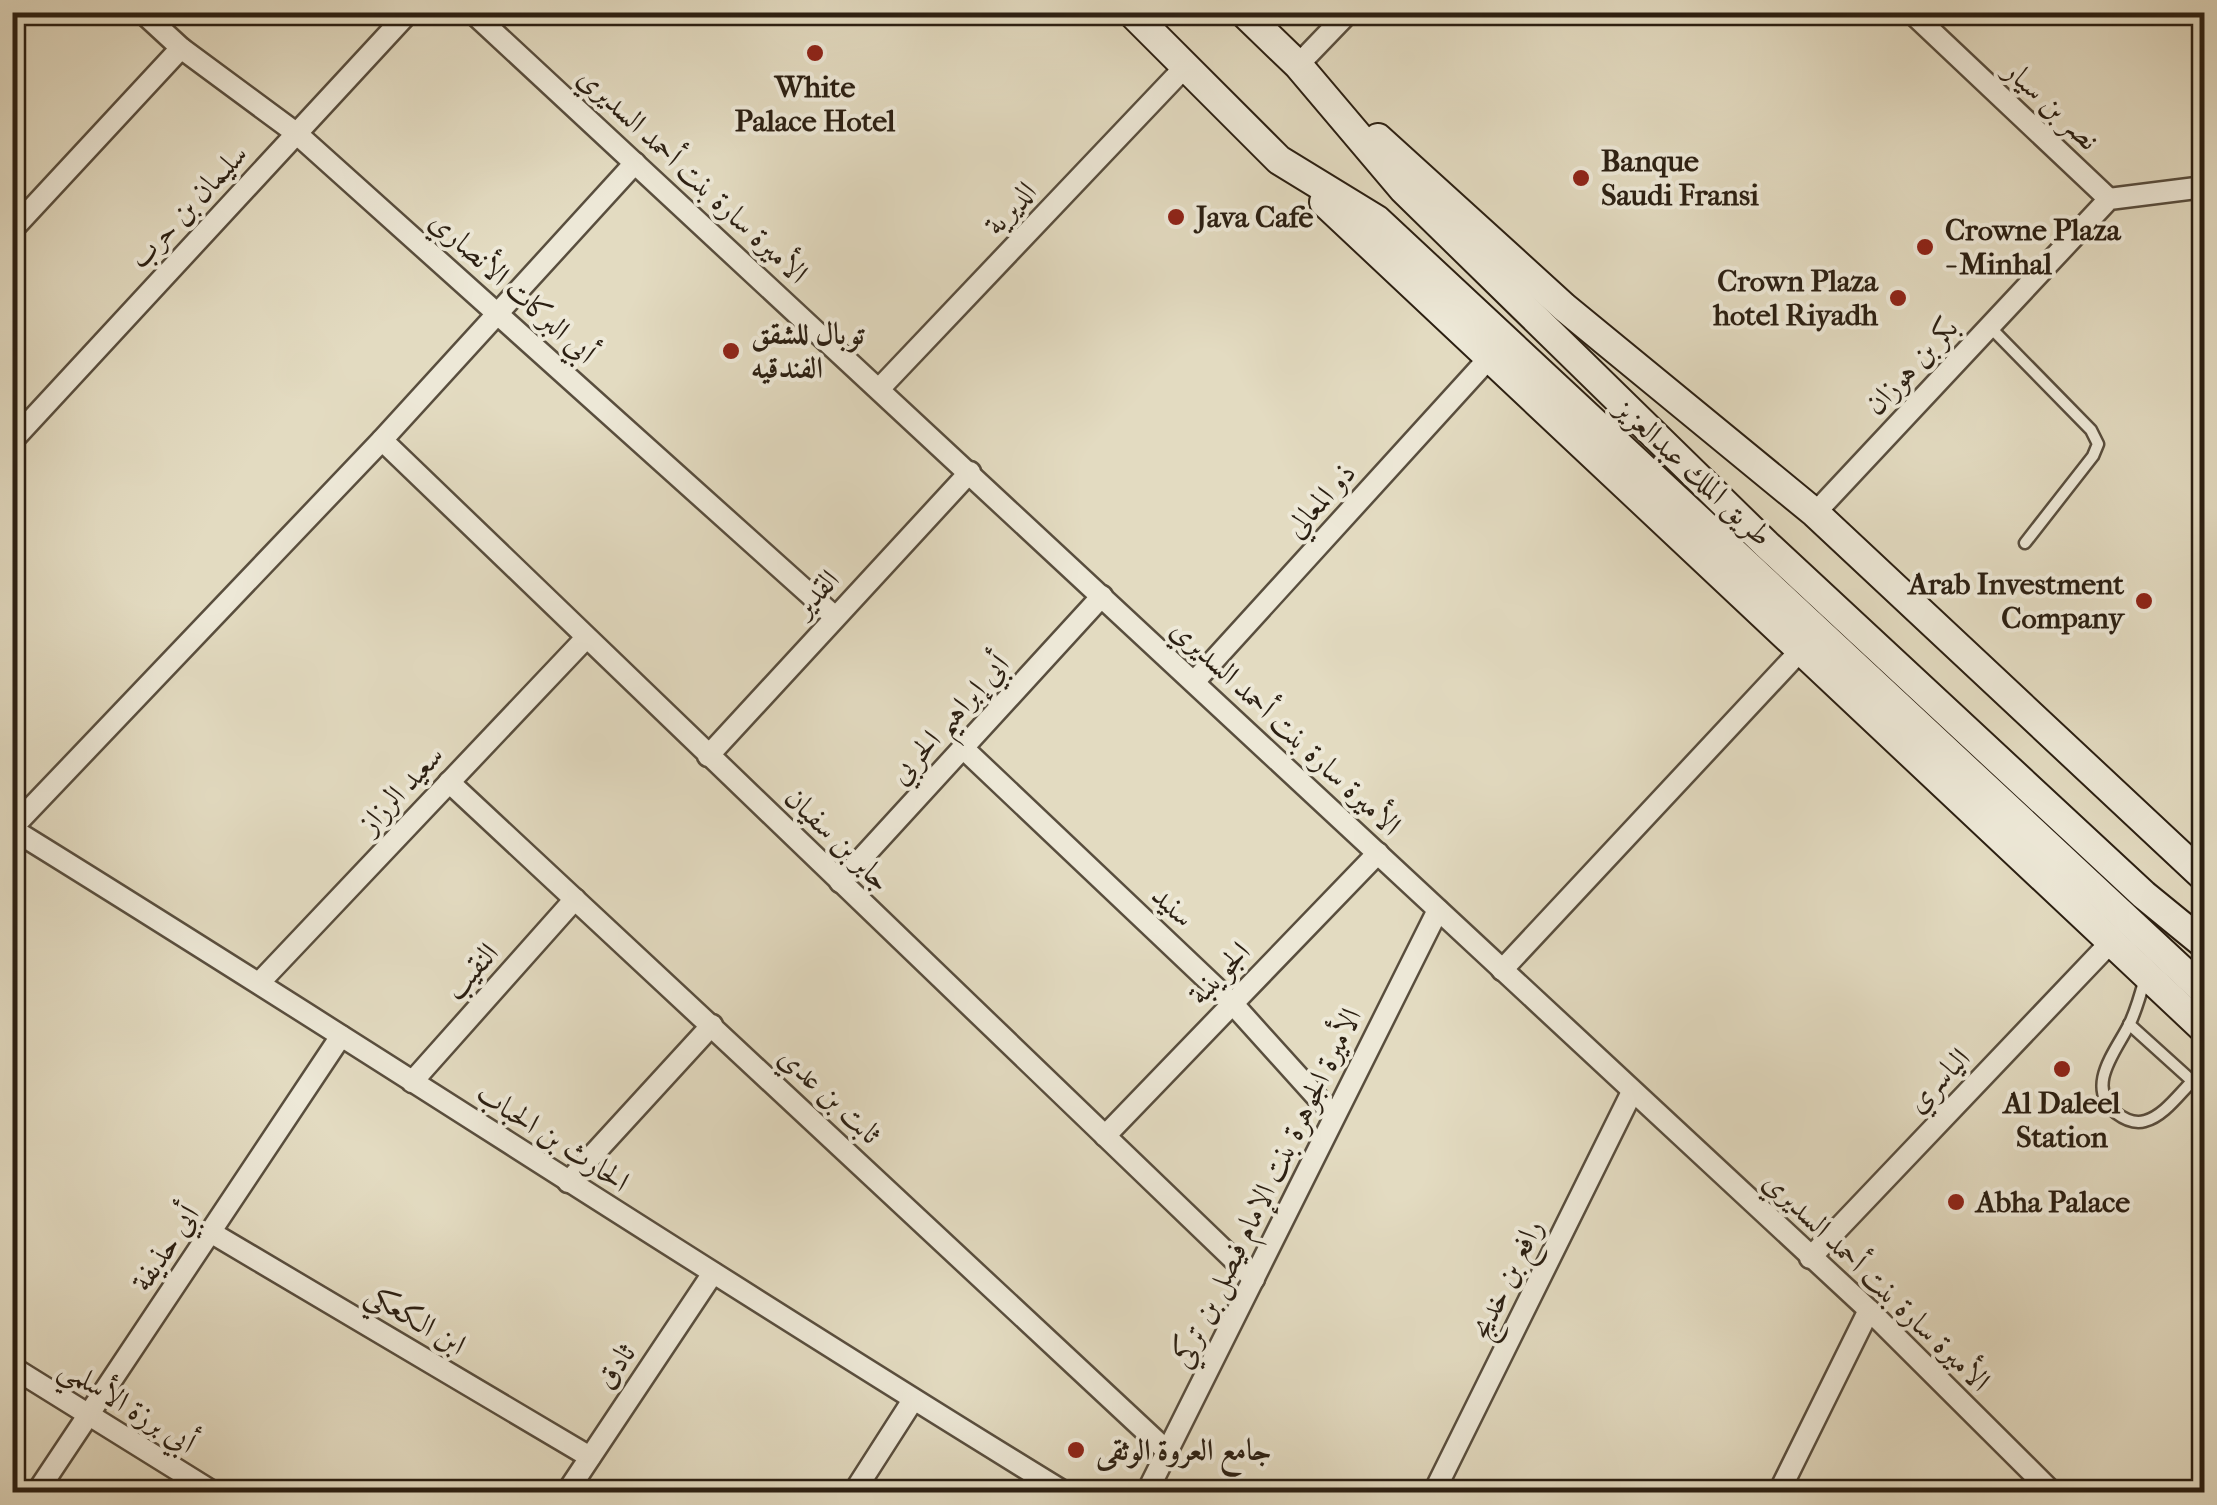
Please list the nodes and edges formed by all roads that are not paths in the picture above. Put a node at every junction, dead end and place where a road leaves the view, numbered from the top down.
1 (142, 12) edge
2 (409, 12) edge
3 (472, 12) edge
4 (1130, 12) edge
5 (1243, 12) edge
6 (1349, 12) edge
7 (1911, 12) edge
8 (182, 48) junction
9 (1298, 65) junction
10 (1184, 68) junction
11 (1328, 99) junction
12 (296, 133) junction
13 (1279, 160) junction
14 (635, 163) junction
15 (2204, 186) edge
16 (2108, 199) junction
17 (12, 230) edge
18 (498, 314) junction
19 (1989, 326) junction
20 (1490, 357) junction
21 (880, 388) junction
22 (382, 440) junction
23 (12, 441) edge
24 (970, 472) junction
25 (1815, 513) junction
26 (2025, 542) dead end
27 (1102, 596) junction
28 (835, 617) junction
29 (586, 638) junction
30 (1801, 650) junction
31 (1194, 682) junction
32 (963, 748) junction
33 (708, 756) junction
34 (449, 782) junction
35 (12, 829) edge
36 (1378, 853) junction
37 (2204, 877) edge
38 (840, 882) junction
39 (575, 899) junction
40 (1438, 910) junction
41 (2110, 942) junction
42 (2204, 944) edge
43 (1502, 970) junction
44 (2146, 976) junction
45 (260, 982) junction
46 (2204, 991) edge
47 (1232, 1003) junction
48 (2129, 1024) junction
49 (712, 1026) junction
50 (2204, 1029) edge
51 (341, 1036) junction
52 (2204, 1070) edge
53 (2191, 1080) junction
54 (412, 1082) junction
55 (1632, 1092) junction
56 (1334, 1116) junction
57 (1105, 1136) junction
58 (568, 1182) junction
59 (212, 1233) junction
60 (1810, 1258) junction
61 (713, 1273) junction
62 (1254, 1279) junction
63 (1868, 1310) junction
64 (12, 1367) edge
65 (913, 1400) junction
66 (88, 1416) junction
67 (1169, 1453) junction
68 (590, 1457) junction
69 (37, 1492) edge
70 (212, 1492) edge
71 (567, 1492) edge
72 (854, 1492) edge
73 (1064, 1492) edge
74 (1148, 1492) edge
75 (1434, 1492) edge
76 (1780, 1492) edge
77 (2052, 1492) edge

1 - 8 street, أبي البركات الأنصاري
2 - 12 street, سليمان بن حرب
3 - 14 street, الأميرة سارة بنت أحمد السديري
4 - 10 main road, طريق الملك عبدالعزيز
5 - 9 main road, طريق الملك عبدالعزيز
6 - 9 street
7 - 16 street, نصر بن سيار
8 - 12 street, أبي البركات الأنصاري
8 - 17 street
9 - 11 main road, طريق الملك عبدالعزيز
10 - 13 main road, طريق الملك عبدالعزيز
10 - 21 street, الديرية
11 - 25 main road
11 - 42 main road, طريق الملك عبدالعزيز
12 - 18 street, أبي البركات الأنصاري
12 - 23 street, سليمان بن حرب
13 - 20 main road
13 - 46 main road, طريق الملك عبدالعزيز
14 - 18 street
14 - 21 street, الأميرة سارة بنت أحمد السديري
15 - 16 street
16 - 19 street, بكر بن هوزان
18 - 22 street
18 - 28 street, أبي البركات الأنصاري
19 - 25 street, بكر بن هوزان
19 - 26 lane
20 - 30 main road
20 - 31 street, ذو المعالي
21 - 24 street, الأميرة سارة بنت أحمد السديري
22 - 29 street, جابر بن سفيان
22 - 35 street
24 - 27 street, الأميرة سارة بنت أحمد السديري
24 - 28 street, القدير
25 - 37 main road
27 - 31 street, الأميرة سارة بنت أحمد السديري
27 - 32 street, أبي إبراهيم الحربي
28 - 33 street, القدير
29 - 33 street, جابر بن سفيان
29 - 34 street, سعيد الرزاز
30 - 41 main road
30 - 43 street
31 - 36 street, الأميرة سارة بنت أحمد السديري
32 - 38 street, أبي إبراهيم الحربي
32 - 47 street, سنيد
33 - 38 street, جابر بن سفيان
34 - 39 street, ثابت بن عدي
34 - 45 street, سعيد الرزاز
35 - 45 street, الحارث بن الحباب
36 - 40 street, الأميرة سارة بنت أحمد السديري
36 - 47 street, الجوينبة
38 - 57 street, جابر بن سفيان
39 - 49 street, ثابت بن عدي
39 - 54 street, النقيب
40 - 43 street, الأميرة سارة بنت أحمد السديري
40 - 56 street, الأميرة الجوهرة بنت الإمام فيصل بن تركي
41 - 44 main road
41 - 60 street, الياسري
43 - 55 street, الأميرة سارة بنت أحمد السديري
44 - 48 lane
44 - 50 main road
45 - 51 street, الحارث بن الحباب
47 - 56 street, سنيد
47 - 57 street, الجوينبة
48 - 53 lane
48 - 53 lane
49 - 58 street
49 - 67 street, ثابت بن عدي
51 - 54 street, الحارث بن الحباب
51 - 59 street, أبي حذيفة
52 - 53 lane
54 - 58 street, الحارث بن الحباب
55 - 60 street, الأميرة سارة بنت أحمد السديري
55 - 75 street, رافع بن خديج
56 - 62 street, الأميرة الجوهرة بنت الإمام فيصل بن تركي
57 - 62 street, جابر بن سفيان
58 - 61 street, الحارث بن الحباب
59 - 66 street, أبي حذيفة
59 - 68 street, ابن الكعكي
60 - 63 street, الأميرة سارة بنت أحمد السديري
61 - 65 street, الحارث بن الحباب
61 - 68 street, ثادق
62 - 67 street, الأميرة الجوهرة بنت الإمام فيصل بن تركي
63 - 76 street
63 - 77 street, الأميرة سارة بنت أحمد السديري
64 - 66 street, أبي برزة الأسلمي
65 - 72 street
65 - 73 street, الحارث بن الحباب
66 - 69 street, أبي حذيفة
66 - 70 street, أبي برزة الأسلمي
67 - 74 street, الأميرة الجوهرة بنت الإمام فيصل بن تركي
68 - 71 street, ثادق

